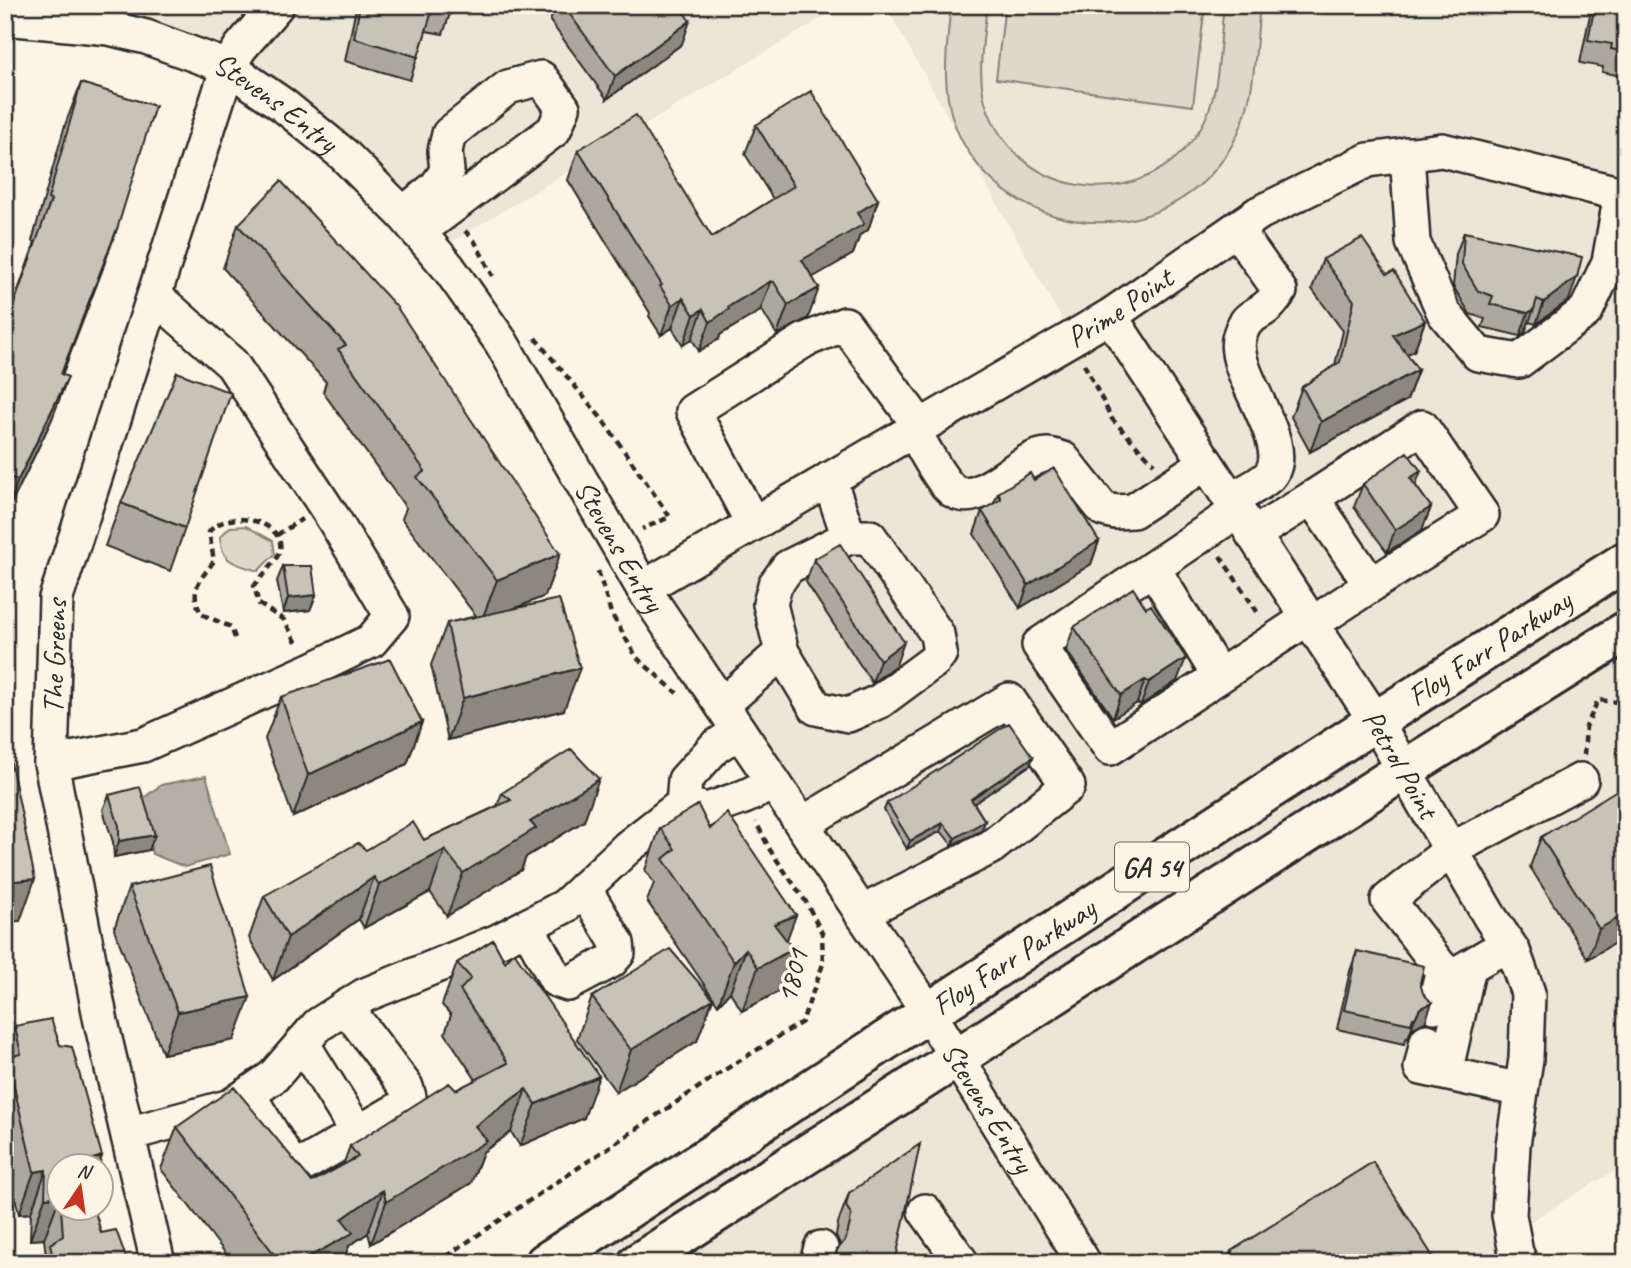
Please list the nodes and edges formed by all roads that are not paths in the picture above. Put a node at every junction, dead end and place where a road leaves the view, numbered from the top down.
1 (275, 6) edge
2 (5, 18) edge
3 (228, 67) junction
4 (1407, 154) junction
5 (1623, 194) edge
6 (410, 223) junction
7 (1236, 229) junction
8 (156, 297) junction
9 (1110, 316) junction
10 (917, 428) junction
11 (1206, 463) junction
12 (829, 480) junction
13 (1312, 498) junction
14 (1240, 515) junction
15 (753, 524) junction
16 (849, 537) junction
17 (1626, 561) edge
18 (1153, 568) junction
19 (1371, 585) junction
20 (643, 588) junction
21 (1310, 621) junction
22 (1626, 631) edge
23 (782, 652) junction
24 (1219, 676) junction
25 (730, 718) junction
26 (1375, 720) junction
27 (51, 763) junction
28 (1404, 770) junction
29 (1581, 780) road end
30 (774, 783) junction
31 (683, 804) junction
32 (802, 824) junction
33 (1451, 850) junction
34 (584, 888) junction
35 (861, 913) junction
36 (527, 926) junction
37 (1508, 944) junction
38 (1456, 968) junction
39 (1434, 1006) dead end
40 (346, 1007) junction
41 (929, 1013) junction
42 (1427, 1041) dead end
43 (302, 1043) junction
44 (958, 1059) junction
45 (1445, 1073) junction
46 (1521, 1090) junction
47 (248, 1094) junction
48 (358, 1133) junction
49 (128, 1134) junction
50 (925, 1211) dead end
51 (158, 1263) edge
52 (545, 1263) edge
53 (638, 1263) edge
54 (962, 1263) edge
55 (1083, 1263) edge
56 (1521, 1263) edge

1 - 3 street, The Greens
2 - 3 street, Stevens Entry
3 - 6 street, Stevens Entry
3 - 8 street, The Greens
4 - 5 street, Prime Point
4 - 5 street
4 - 7 street, Prime Point
6 - 6 street
6 - 20 street, Stevens Entry
7 - 9 street, Prime Point
7 - 14 street
8 - 27 street, The Greens
8 - 27 street
9 - 10 street, Prime Point
9 - 11 street, Petrol Point
10 - 11 street
10 - 12 street, Prime Point
10 - 15 street
11 - 14 street, Petrol Point
12 - 15 street, Prime Point
12 - 16 street
13 - 14 street
13 - 19 street
13 - 19 street
14 - 18 street
14 - 21 street, Petrol Point
15 - 20 street, Prime Point
16 - 23 street
16 - 23 street
17 - 26 main road, Floy Farr Parkway / GA 54
18 - 24 street
18 - 24 street
19 - 21 street
20 - 25 street, Stevens Entry
21 - 24 street
21 - 26 street, Petrol Point
22 - 28 main road, Floy Farr Parkway / GA 54
23 - 25 street
25 - 30 street, Stevens Entry
25 - 31 street
26 - 28 street, Petrol Point
26 - 41 main road, Floy Farr Parkway / GA 54
27 - 49 street, The Greens
28 - 33 street, Petrol Point
28 - 44 main road, Floy Farr Parkway / GA 54
29 - 33 street
30 - 31 street
30 - 32 street, Stevens Entry
31 - 34 street
32 - 35 street, Stevens Entry
32 - 35 street
33 - 37 street, Petrol Point
33 - 38 street
34 - 36 street
34 - 36 street
35 - 41 street, Stevens Entry
36 - 40 street
37 - 38 street
37 - 46 street, Petrol Point
38 - 39 street
38 - 45 street
40 - 43 street
40 - 48 street
41 - 44 street, Stevens Entry
41 - 52 main road, Floy Farr Parkway / GA 54
42 - 45 street
43 - 47 street
43 - 48 street
44 - 53 main road, Floy Farr Parkway
44 - 55 street, Stevens Entry
45 - 46 street
46 - 56 street, Petrol Point
47 - 48 street
47 - 49 street
49 - 51 street, The Greens
50 - 54 street

